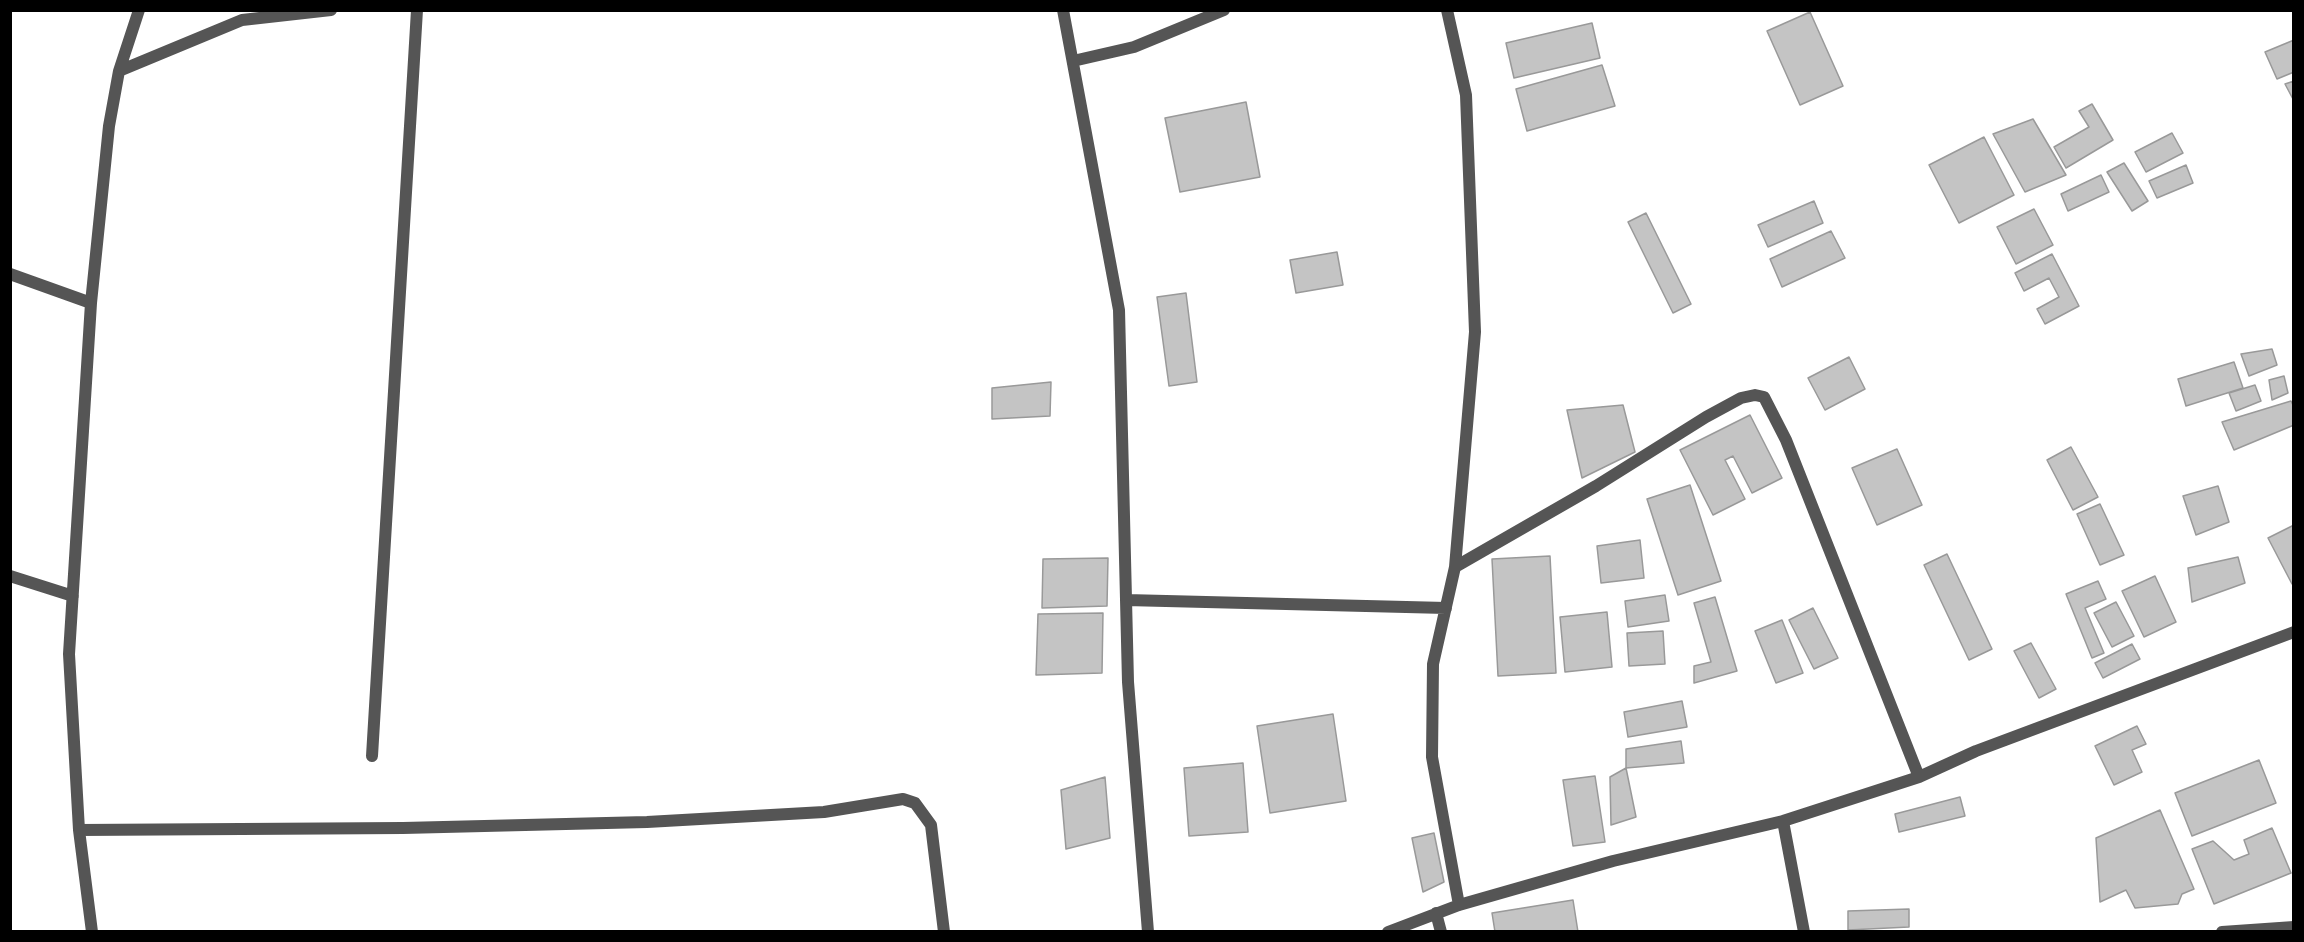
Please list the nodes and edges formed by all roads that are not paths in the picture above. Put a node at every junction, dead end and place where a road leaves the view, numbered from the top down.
1 (140, 10) edge
2 (331, 10) edge
3 (417, 10) edge
4 (1064, 10) edge
5 (1224, 10) edge
6 (1447, 10) edge
7 (1073, 61) junction
8 (119, 71) junction
9 (10, 274) edge
10 (91, 303) junction
11 (1455, 567) junction
12 (10, 576) edge
13 (73, 596) junction
14 (1126, 600) junction
15 (1446, 608) junction
16 (2294, 632) edge
17 (372, 756) dead end
18 (1919, 777) junction
19 (1783, 821) junction
20 (79, 830) junction
21 (1459, 905) junction
22 (1436, 913) junction
23 (2294, 927) edge
24 (92, 932) edge
25 (944, 932) edge
26 (1148, 932) edge
27 (1388, 932) edge
28 (1441, 932) edge
29 (1804, 932) edge
30 (2222, 932) edge

1 - 8 street
2 - 8 street
3 - 17 street
4 - 7 street
5 - 7 street
6 - 11 street
7 - 14 street
8 - 10 street
9 - 10 street
10 - 13 street
11 - 15 street
11 - 18 street
12 - 13 street
13 - 20 street
14 - 15 street
14 - 26 street
15 - 21 street
16 - 18 street
18 - 19 street
19 - 21 street
19 - 29 street
20 - 24 street
20 - 25 street
21 - 22 street
22 - 27 street
22 - 28 street
23 - 30 street

